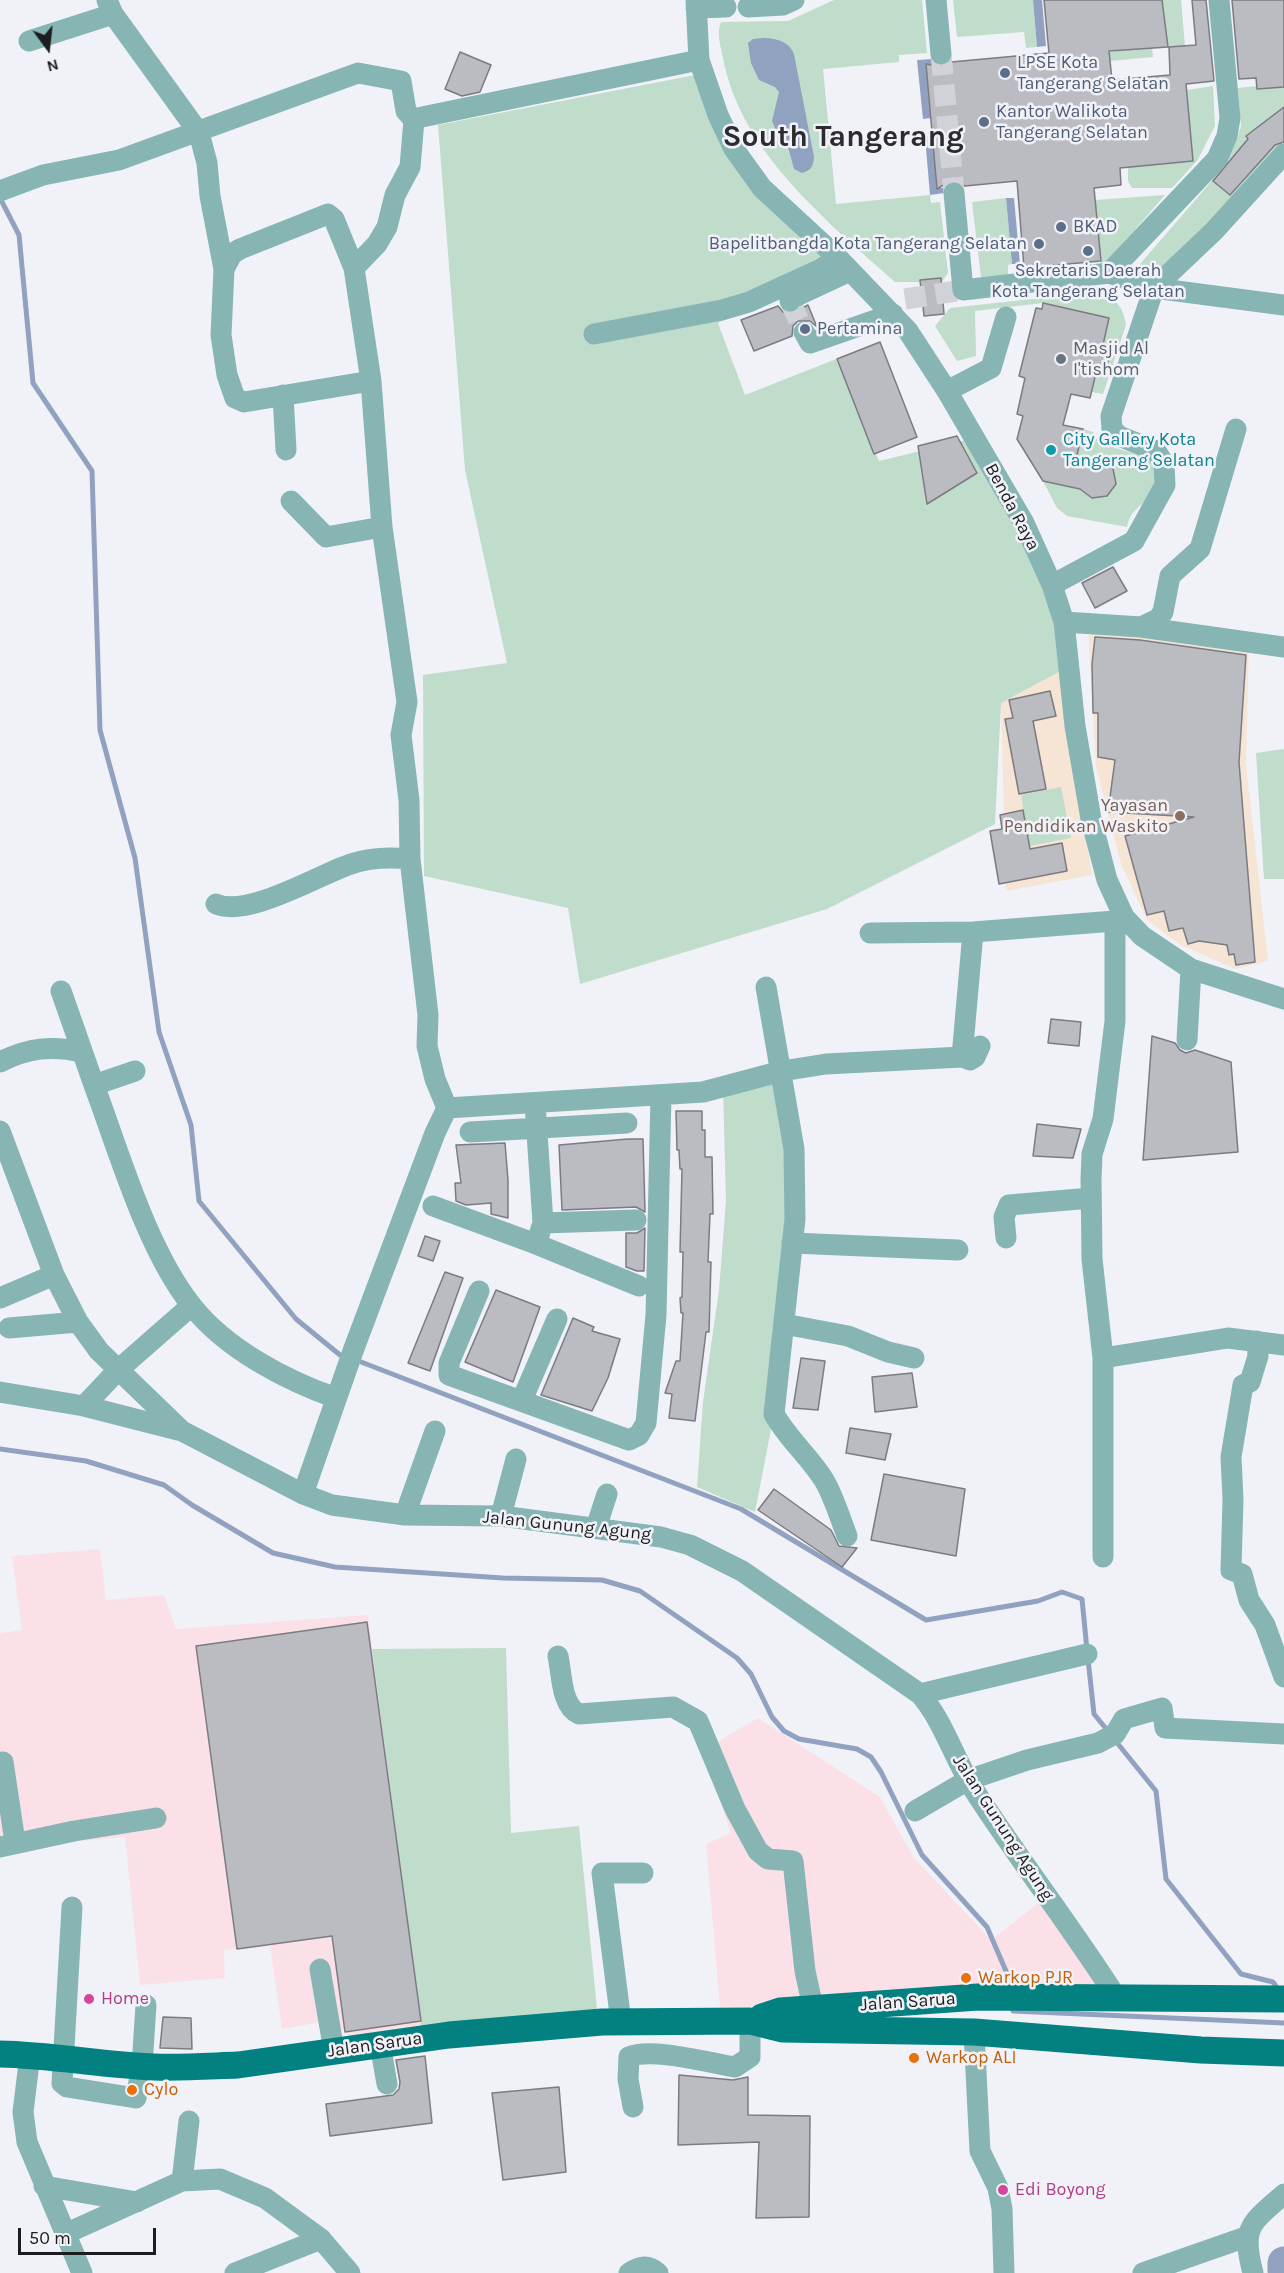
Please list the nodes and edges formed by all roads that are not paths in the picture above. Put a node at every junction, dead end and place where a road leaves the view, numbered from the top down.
1 (794, 0) edge
2 (936, 0) edge
3 (1220, 0) edge
4 (696, 4) edge
5 (110, 7) edge
6 (726, 7) dead end
7 (748, 7) dead end
8 (29, 41) dead end
9 (941, 54) tunnel mouth
10 (699, 60) junction
11 (414, 120) junction
12 (199, 133) junction
13 (1284, 154) edge
14 (3, 190) edge
15 (954, 193) tunnel mouth
16 (844, 265) junction
17 (354, 268) junction
18 (224, 269) junction
19 (1109, 273) junction
20 (1154, 288) junction
21 (790, 301) dead end
22 (1284, 305) edge
23 (893, 315) junction
24 (1006, 317) dead end
25 (804, 332) dead end
26 (594, 334) dead end
27 (371, 381) junction
28 (947, 391) junction
29 (283, 395) junction
30 (1236, 429) dead end
31 (286, 450) dead end
32 (291, 501) dead end
33 (382, 527) junction
34 (1052, 585) junction
35 (1064, 622) junction
36 (1141, 627) junction
37 (1284, 647) edge
38 (410, 859) junction
39 (216, 904) dead end
40 (1120, 919) junction
41 (972, 932) junction
42 (870, 933) dead end
43 (1191, 969) junction
44 (766, 987) dead end
45 (61, 991) dead end
46 (1284, 999) edge
47 (1187, 1040) dead end
48 (980, 1046) dead end
49 (82, 1052) junction
50 (962, 1057) junction
51 (0, 1062) edge
52 (135, 1071) dead end
53 (782, 1071) junction
54 (94, 1085) junction
55 (661, 1095) junction
56 (536, 1103) junction
57 (447, 1108) junction
58 (627, 1123) dead end
59 (537, 1126) junction
60 (470, 1132) dead end
61 (0, 1133) edge
62 (1091, 1198) junction
63 (433, 1206) dead end
64 (636, 1220) dead end
65 (543, 1222) junction
66 (1006, 1238) dead end
67 (792, 1243) junction
68 (536, 1244) junction
69 (958, 1250) dead end
70 (54, 1275) junction
71 (639, 1286) dead end
72 (479, 1291) dead end
73 (0, 1298) edge
74 (191, 1306) junction
75 (557, 1319) dead end
76 (78, 1322) junction
77 (784, 1324) junction
78 (9, 1328) dead end
79 (1257, 1341) junction
80 (1284, 1345) edge
81 (914, 1358) dead end
82 (1103, 1358) junction
83 (118, 1370) junction
84 (0, 1392) edge
85 (336, 1398) junction
86 (522, 1400) junction
87 (84, 1406) junction
88 (182, 1431) junction
89 (435, 1431) dead end
90 (516, 1459) dead end
91 (303, 1494) junction
92 (607, 1494) dead end
93 (405, 1515) junction
94 (501, 1516) junction
95 (596, 1528) junction
96 (847, 1536) dead end
97 (1103, 1557) dead end
98 (1087, 1654) dead end
99 (558, 1656) dead end
100 (1284, 1677) edge
101 (921, 1694) junction
102 (1284, 1734) edge
103 (3, 1762) dead end
104 (968, 1780) junction
105 (915, 1811) dead end
106 (156, 1818) dead end
107 (8, 1845) edge
108 (643, 1873) dead end
109 (72, 1907) dead end
110 (320, 1969) dead end
111 (1116, 1997) junction
112 (1284, 2000) edge
113 (146, 2005) dead end
114 (816, 2018) junction
115 (750, 2021) junction
116 (621, 2022) junction
117 (974, 2032) junction
118 (380, 2044) junction
119 (334, 2050) junction
120 (1281, 2053) edge
121 (0, 2054) edge
122 (30, 2055) junction
123 (62, 2057) junction
124 (142, 2066) junction
125 (387, 2084) dead end
126 (633, 2107) dead end
127 (189, 2121) dead end
128 (182, 2181) junction
129 (44, 2186) junction
130 (1278, 2199) edge
131 (137, 2202) junction
132 (64, 2234) junction
133 (1246, 2237) junction
134 (321, 2239) junction
135 (82, 2273) edge
136 (235, 2273) edge
137 (350, 2273) edge
138 (629, 2273) edge
139 (658, 2273) edge
140 (1004, 2273) edge
141 (1143, 2273) edge
142 (1252, 2273) edge

1 - 7 street
2 - 9 street
3 - 19 street
4 - 6 street
4 - 10 street, Benda Raya
5 - 8 street
5 - 12 street
10 - 11 street
10 - 16 street, Benda Raya
11 - 12 street
11 - 17 street
12 - 14 street
12 - 18 street
13 - 20 street
15 - 19 street
16 - 21 street
16 - 23 street, Benda Raya
16 - 26 street
17 - 18 street
17 - 27 street
18 - 29 street
19 - 20 street
20 - 22 street
20 - 34 street
23 - 25 street
23 - 28 street, Benda Raya
24 - 28 street
27 - 29 street
27 - 33 street
28 - 34 street, Benda Raya
29 - 31 street
30 - 36 street
32 - 33 street
33 - 38 street
34 - 35 street, Benda Raya
35 - 36 street
35 - 40 street, Benda Raya
36 - 37 street
38 - 39 street
38 - 57 street
40 - 41 street
40 - 43 street, Benda Raya
40 - 62 street
41 - 42 street
41 - 50 street
43 - 46 street, Benda Raya
43 - 47 street
44 - 53 street
45 - 49 street
48 - 50 street
49 - 51 street
49 - 54 street
50 - 53 street
52 - 54 street
53 - 55 street
53 - 67 street
54 - 74 street
55 - 56 street
55 - 86 street
56 - 57 street
56 - 59 street
57 - 85 street
58 - 59 street
59 - 60 street
59 - 65 street
61 - 70 street, Jalan Gunung Agung
62 - 66 street
62 - 82 street
63 - 68 street
64 - 65 street
65 - 68 street
67 - 69 street
67 - 77 street
68 - 71 street
70 - 73 street
70 - 76 street, Jalan Gunung Agung
72 - 86 street
74 - 83 street
74 - 85 street
75 - 86 street
76 - 78 street
76 - 83 street, Jalan Gunung Agung
77 - 81 street
77 - 96 street
79 - 80 street
79 - 82 street
79 - 100 street
82 - 97 street
83 - 87 street
83 - 88 street, Jalan Gunung Agung
84 - 87 street
85 - 91 street
87 - 88 street
88 - 91 street, Jalan Gunung Agung
89 - 93 street
90 - 94 street
91 - 93 street, Jalan Gunung Agung
92 - 95 street
93 - 94 street, Jalan Gunung Agung
94 - 95 street, Jalan Gunung Agung
95 - 101 street, Jalan Gunung Agung
98 - 101 street
99 - 114 street
101 - 104 street, Jalan Gunung Agung
102 - 104 street
103 - 107 street
104 - 105 street
104 - 111 street, Jalan Gunung Agung
106 - 107 street
108 - 116 street
109 - 123 street
110 - 119 street
111 - 112 main road, Jalan Sarua
111 - 114 main road, Jalan Sarua
113 - 124 street
114 - 115 main road, Jalan Sarua
114 - 117 main road, Jalan Sarua
115 - 116 main road, Jalan Sarua
115 - 126 street
116 - 118 main road, Jalan Sarua
117 - 120 main road, Jalan Sarua
117 - 140 street
118 - 119 main road, Jalan Sarua
118 - 125 street
119 - 124 main road, Jalan Sarua
121 - 122 main road, Jalan Sarua
122 - 123 main road, Jalan Sarua
122 - 129 street
123 - 124 main road, Jalan Sarua
127 - 128 street
128 - 131 street
128 - 134 street
129 - 131 street
129 - 132 street
130 - 133 street
131 - 132 street
132 - 135 street
133 - 141 street
133 - 142 street
134 - 136 street
134 - 137 street
138 - 139 street

